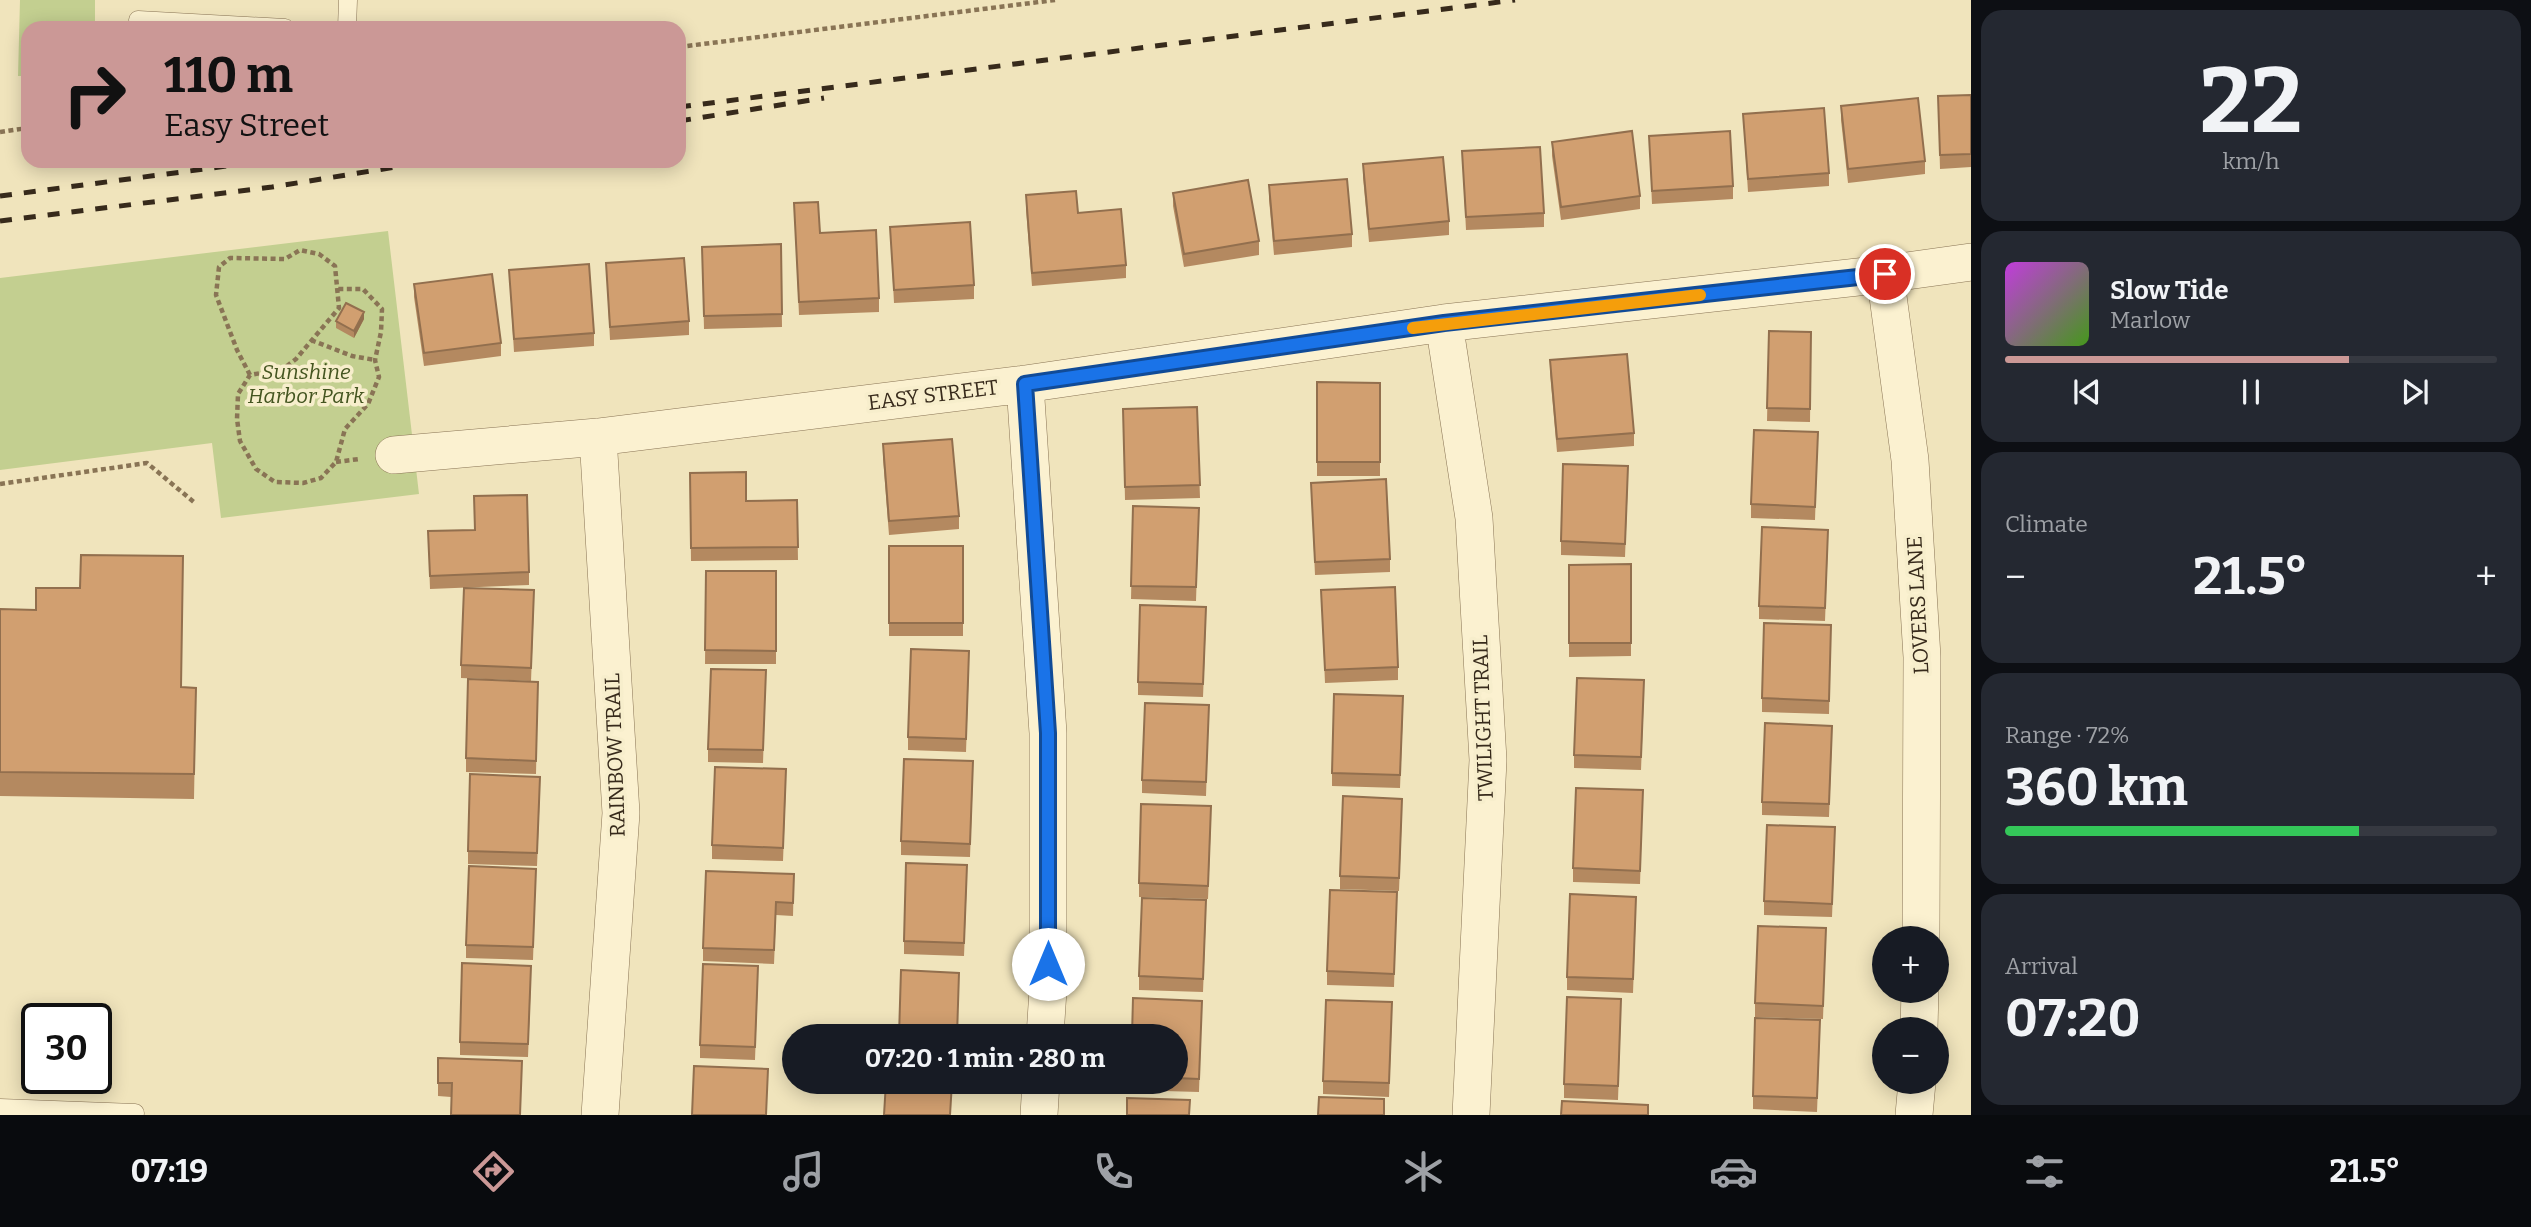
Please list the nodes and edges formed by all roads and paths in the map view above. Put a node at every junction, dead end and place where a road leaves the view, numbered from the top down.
1 (348, 0) edge
2 (1055, 0) edge
3 (138, 20) dead end
4 (156, 21) edge
5 (347, 21) edge
6 (686, 46) edge
7 (21, 129) edge
8 (0, 132) edge
9 (1971, 262) edge
10 (1885, 274) junction
11 (338, 289) junction
12 (1444, 323) junction
13 (312, 340) junction
14 (376, 360) junction
15 (250, 374) junction
16 (1025, 384) junction
17 (598, 437) junction
18 (394, 455) dead end
19 (0, 484) edge
20 (195, 503) dead end
21 (1921, 926) edge
22 (1046, 1024) edge
23 (1040, 1094) edge
24 (1916, 1094) edge
25 (0, 1108) edge
26 (135, 1113) dead end
27 (600, 1115) edge
28 (1039, 1115) edge
29 (1471, 1115) edge
30 (1914, 1115) edge

1 - 5 lane
2 - 6 path
3 - 4 lane
7 - 8 path
9 - 10 street, EASY STREET
10 - 12 street, EASY STREET
10 - 21 street, LOVERS LANE
11 - 13 path
11 - 14 path
11 - 15 path
12 - 16 street, EASY STREET
12 - 29 street, TWILIGHT TRAIL
13 - 14 path
13 - 15 path
14 - 15 path
16 - 17 street, EASY STREET
16 - 22 street
17 - 18 street, EASY STREET
17 - 27 street, RAINBOW TRAIL
19 - 20 path
23 - 28 street
24 - 30 street
25 - 26 lane

